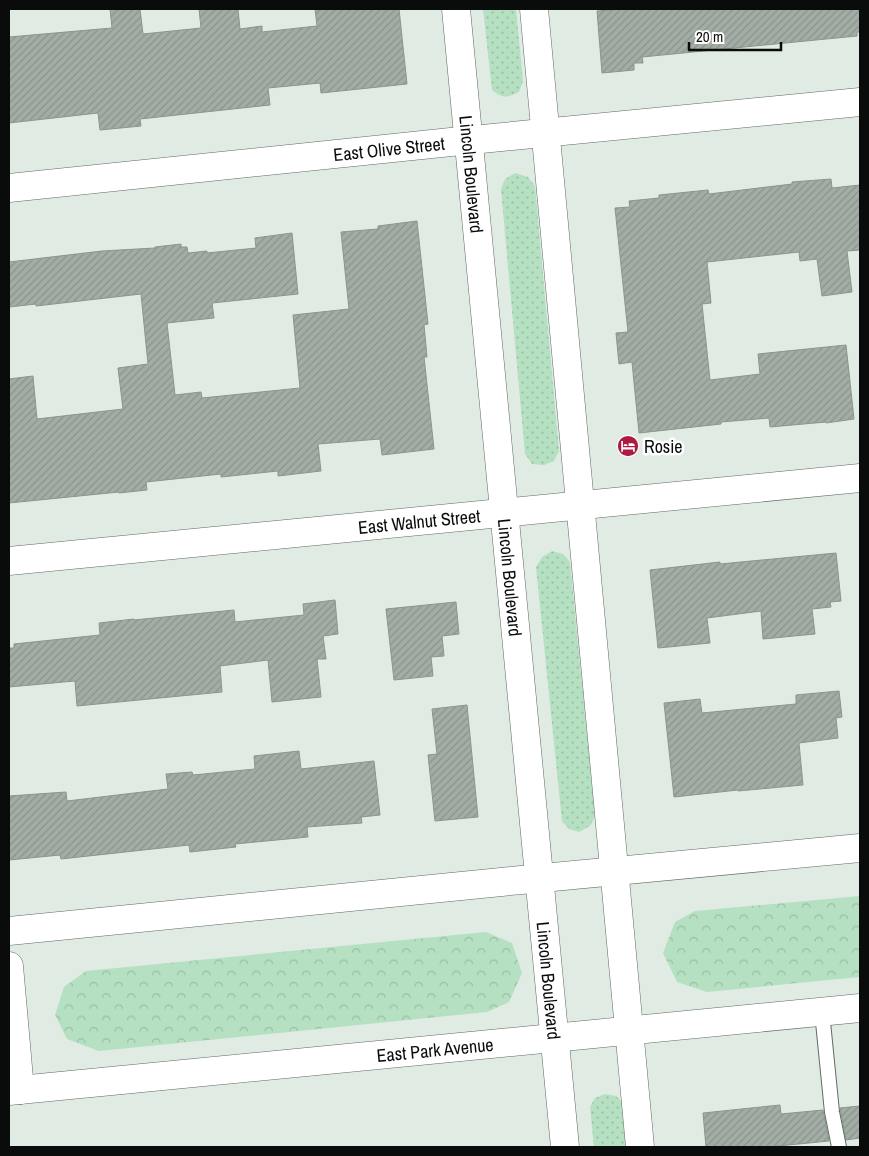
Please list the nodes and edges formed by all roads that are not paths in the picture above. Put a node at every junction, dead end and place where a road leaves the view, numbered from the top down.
1 (456, 9) edge
2 (534, 9) edge
3 (860, 102) edge
4 (546, 133) junction
5 (468, 141) junction
6 (9, 188) edge
7 (860, 478) edge
8 (580, 506) junction
9 (504, 513) junction
10 (9, 561) edge
11 (860, 848) edge
12 (614, 871) junction
13 (540, 878) junction
14 (9, 931) edge
15 (9, 966) edge
16 (860, 1008) edge
17 (822, 1012) junction
18 (629, 1031) junction
19 (555, 1038) junction
20 (14, 1091) edge
21 (565, 1147) edge
22 (640, 1147) edge
23 (839, 1147) edge

1 - 5 main road, Lincoln Boulevard
2 - 4 main road
3 - 4 main road, East Olive Street
4 - 5 main road, East Olive Street
4 - 8 main road
5 - 6 main road, East Olive Street
5 - 9 main road, Lincoln Boulevard
7 - 8 main road, East Walnut Street
8 - 9 main road, East Walnut Street
8 - 12 main road
9 - 10 main road, East Walnut Street
9 - 13 main road, Lincoln Boulevard
11 - 12 main road
12 - 13 main road
12 - 18 main road
13 - 14 main road
13 - 19 main road, Lincoln Boulevard
15 - 20 main road
16 - 17 main road, East Park Avenue
17 - 18 main road, East Park Avenue
17 - 23 lane
18 - 19 main road, East Park Avenue
18 - 22 main road
19 - 20 main road, East Park Avenue
19 - 21 main road, Lincoln Boulevard

